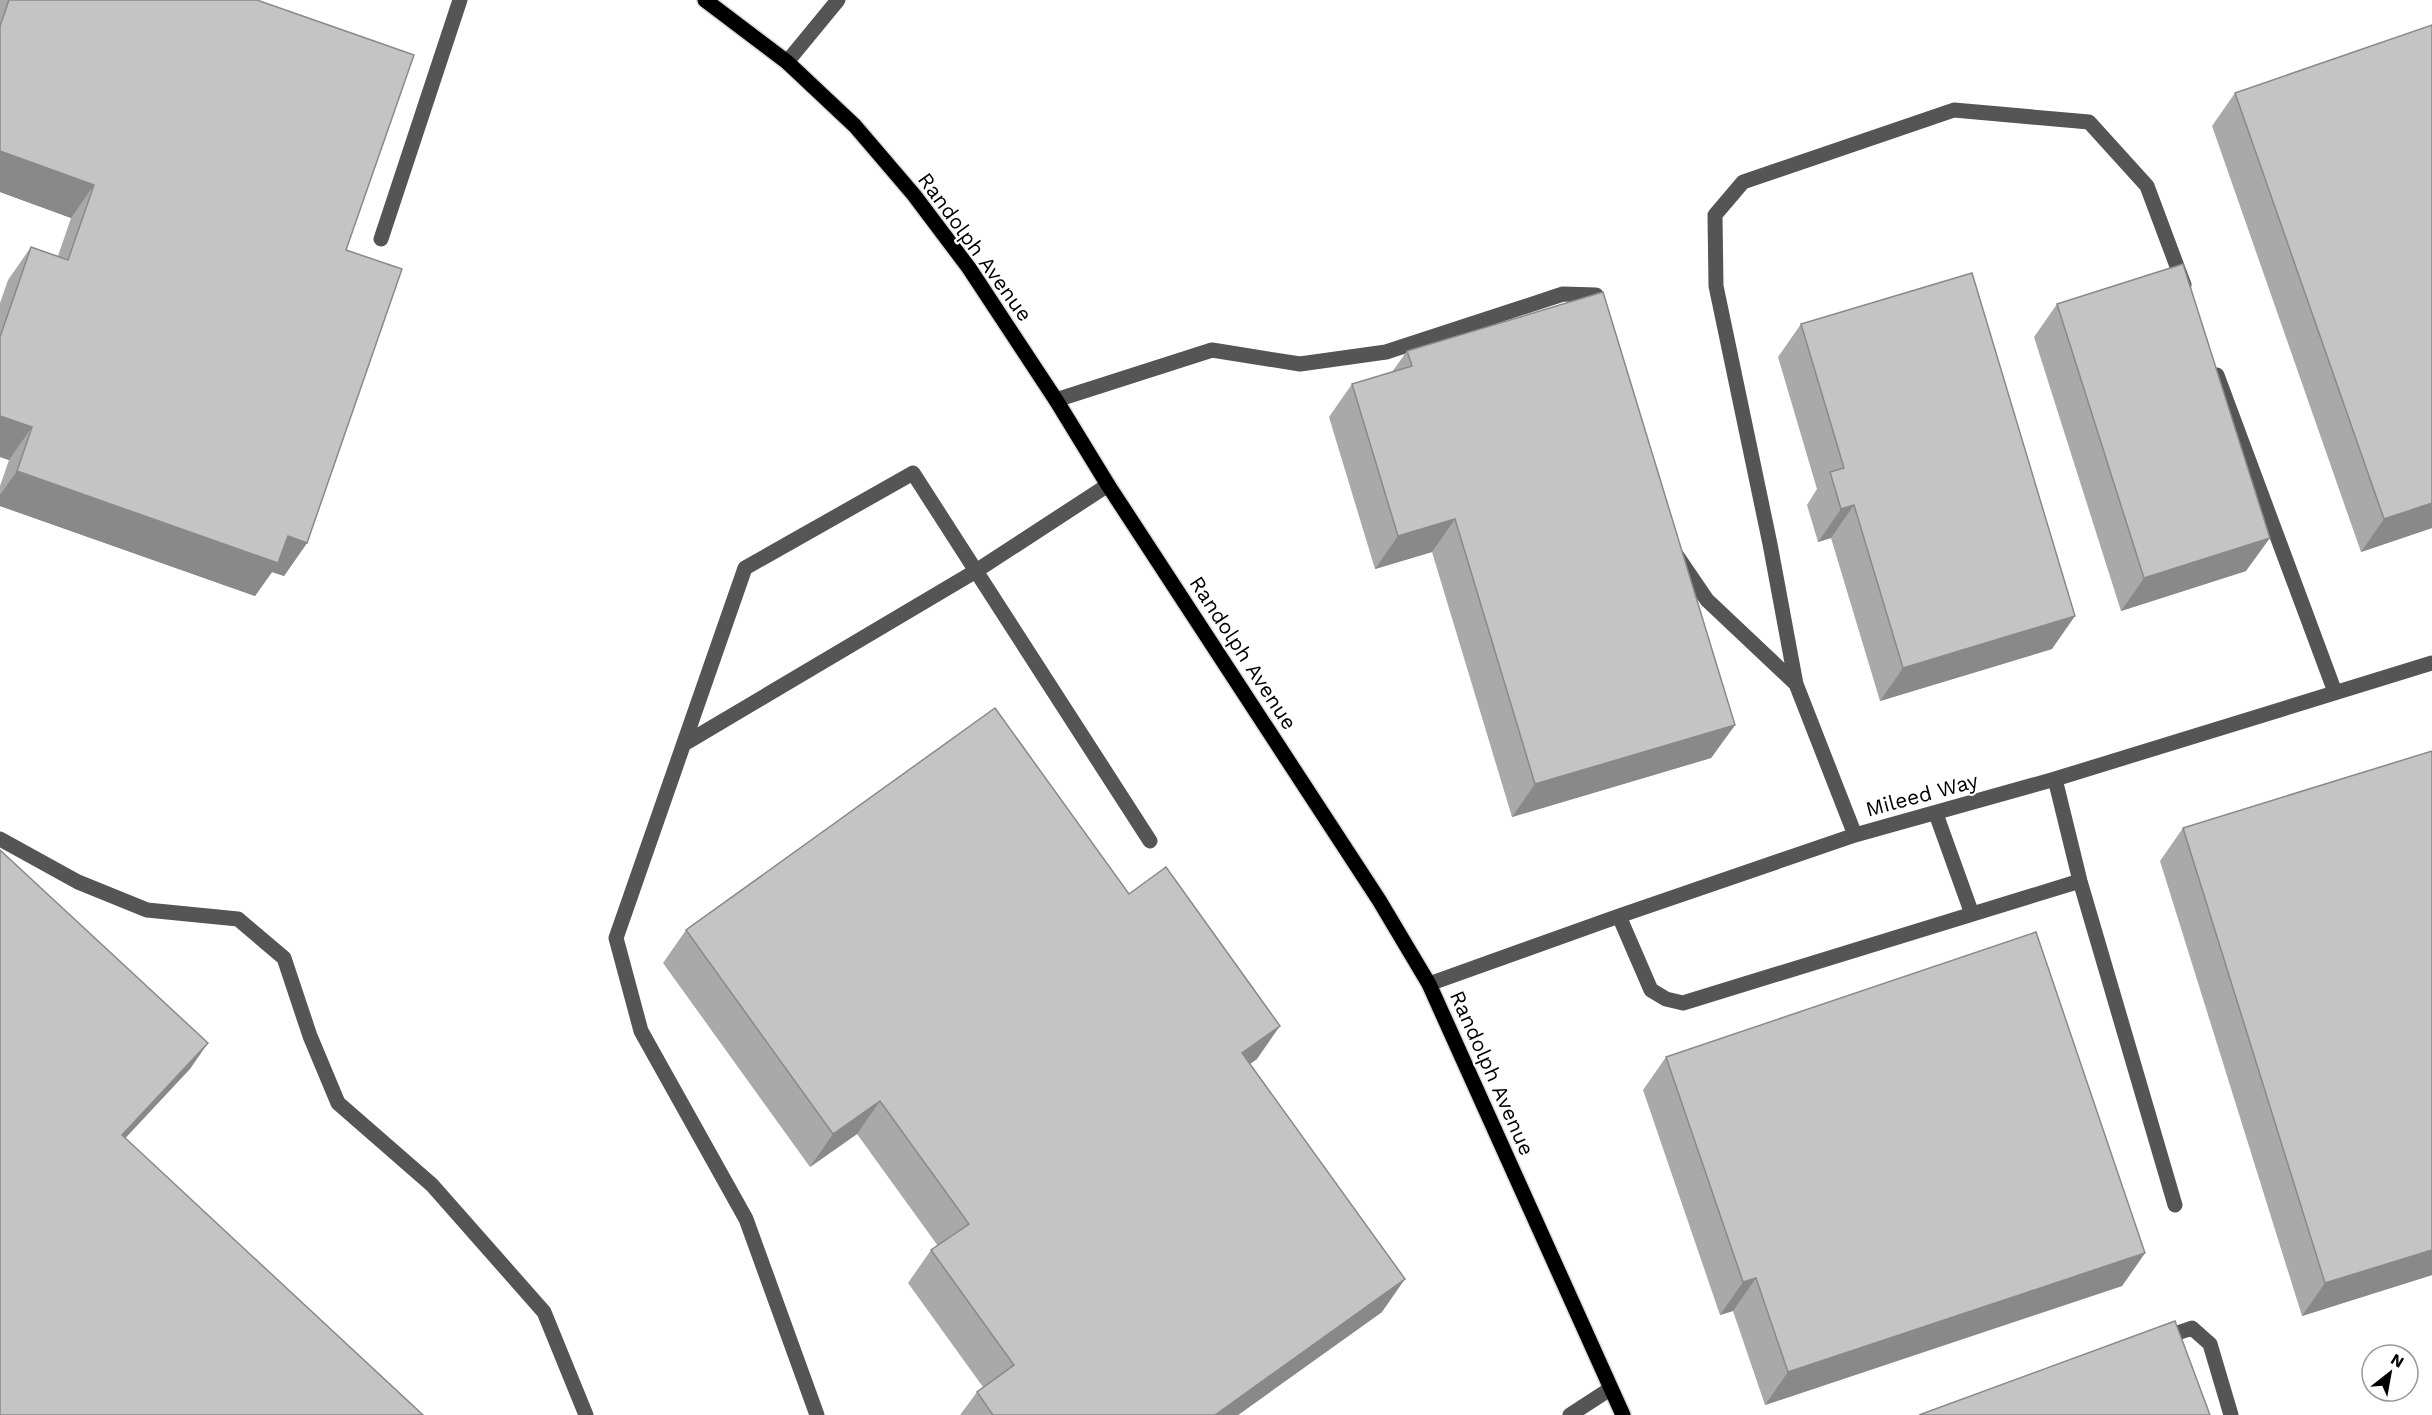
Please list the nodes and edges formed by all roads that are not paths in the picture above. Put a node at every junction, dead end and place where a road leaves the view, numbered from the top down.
1 (460, 0) edge
2 (705, 0) edge
3 (838, 0) edge
4 (787, 62) junction
5 (381, 239) dead end
6 (2189, 299) edge
7 (1607, 329) edge
8 (2214, 366) edge
9 (1056, 400) junction
10 (1108, 485) junction
11 (1671, 547) edge
12 (976, 571) junction
13 (2432, 663) edge
14 (1796, 684) junction
15 (2335, 692) junction
16 (684, 744) junction
17 (2055, 779) junction
18 (1936, 814) junction
19 (1855, 835) junction
20 (0, 839) edge
21 (1150, 841) dead end
22 (2080, 881) junction
23 (1972, 914) junction
24 (1619, 915) junction
25 (1429, 984) junction
26 (2175, 1205) dead end
27 (2147, 1343) edge
28 (1610, 1389) junction
29 (586, 1415) edge
30 (817, 1415) edge
31 (1570, 1415) edge
32 (1623, 1415) edge
33 (2231, 1415) edge

1 - 5 street
2 - 4 main road, Randolph Avenue
3 - 4 street
4 - 9 main road, Randolph Avenue
6 - 14 street
7 - 9 street
8 - 15 street
9 - 10 main road, Randolph Avenue
10 - 12 street
10 - 25 main road, Randolph Avenue
11 - 14 street
12 - 16 street
12 - 16 street
12 - 21 street
13 - 15 street, Mileed Way
14 - 19 street
15 - 17 street, Mileed Way
16 - 30 street
17 - 18 street, Mileed Way
17 - 22 street
18 - 19 street, Mileed Way
18 - 23 street
19 - 24 street, Mileed Way
20 - 29 street
22 - 23 street
22 - 26 street
23 - 24 street
24 - 25 street, Mileed Way
25 - 28 main road, Randolph Avenue
27 - 33 street
28 - 31 street
28 - 32 main road, Randolph Avenue

